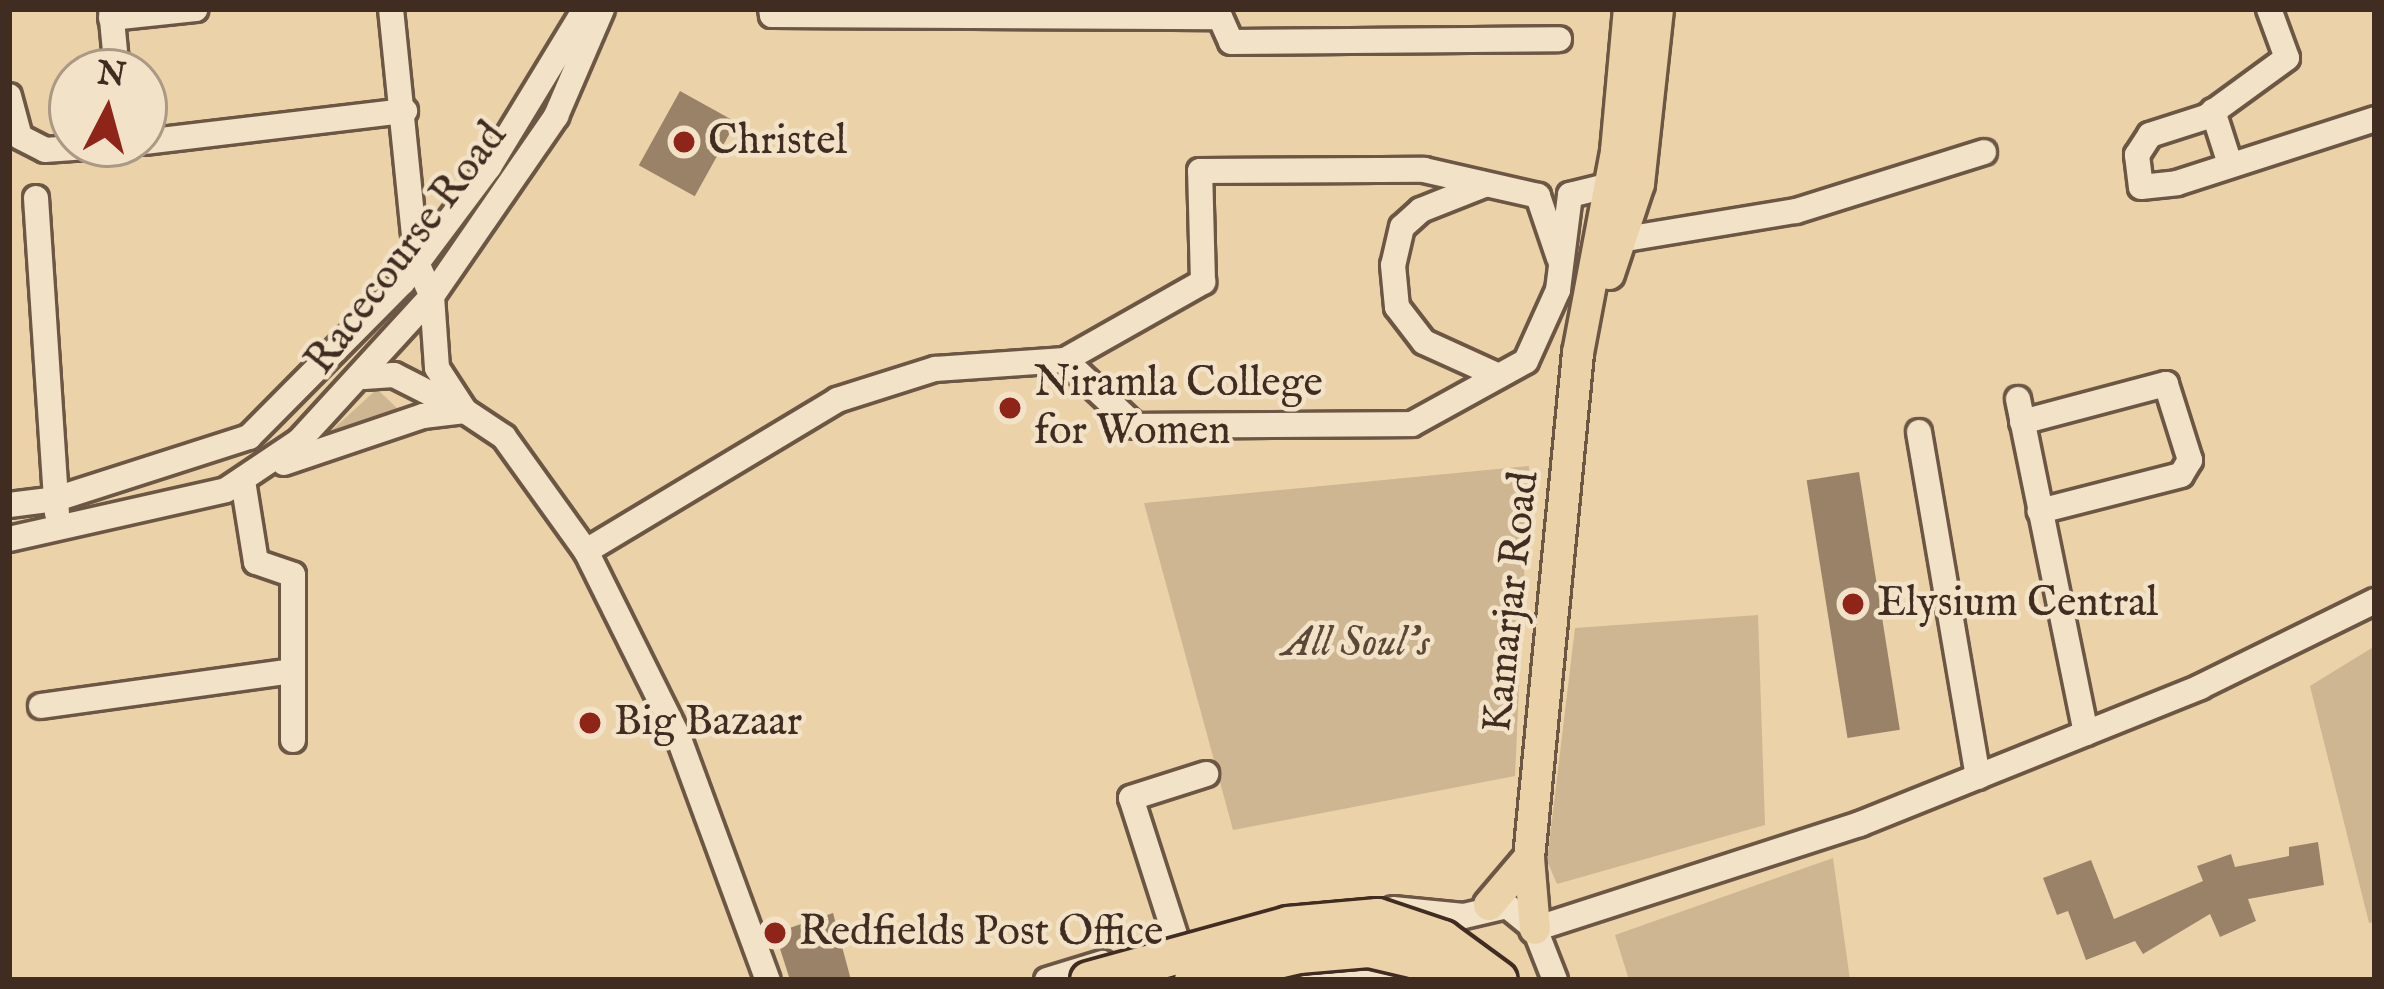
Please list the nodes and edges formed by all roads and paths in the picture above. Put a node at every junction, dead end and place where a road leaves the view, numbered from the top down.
1 (196, 9) edge
2 (391, 9) edge
3 (585, 9) edge
4 (602, 9) edge
5 (771, 9) edge
6 (1629, 9) edge
7 (1658, 9) edge
8 (2269, 9) edge
9 (111, 13) edge
10 (1559, 39) dead end
11 (115, 48) edge
12 (9, 96) edge
13 (404, 111) junction
14 (2213, 111) junction
15 (2375, 119) edge
16 (168, 139) edge
17 (48, 150) edge
18 (1984, 152) dead end
19 (2230, 164) junction
20 (1486, 184) junction
21 (1610, 184) junction
22 (37, 198) dead end
23 (1620, 240) junction
24 (417, 263) junction
25 (1561, 263) junction
26 (432, 296) junction
27 (1578, 353) junction
28 (1065, 360) junction
29 (1499, 376) junction
30 (364, 377) junction
31 (465, 411) junction
32 (1919, 432) dead end
33 (253, 476) junction
34 (56, 499) junction
35 (9, 506) edge
36 (2041, 511) junction
37 (58, 527) junction
38 (9, 538) edge
39 (586, 551) junction
40 (2375, 601) edge
41 (292, 671) junction
42 (41, 706) dead end
43 (2086, 733) junction
44 (292, 740) dead end
45 (1206, 774) dead end
46 (1978, 777) junction
47 (1529, 859) junction
48 (1476, 911) junction
49 (1535, 929) junction
50 (1178, 941) junction
51 (768, 980) edge
52 (1047, 980) edge
53 (1089, 980) edge
54 (1193, 980) edge
55 (1300, 980) edge
56 (1402, 980) edge
57 (1433, 980) edge
58 (1450, 980) edge
59 (1499, 980) edge
60 (1555, 980) edge

1 - 9 street
2 - 13 street
3 - 24 street
4 - 26 street, Racecourse Road
5 - 10 street
6 - 21 main road, Kamarjar Road
7 - 23 main road, Kamarjar Road
8 - 14 street
9 - 11 street
12 - 17 street
13 - 16 street
13 - 24 street
14 - 19 street
14 - 19 street
15 - 19 street
18 - 23 street
20 - 25 street
20 - 28 street
20 - 29 street
21 - 25 street
21 - 27 main road, Kamarjar Road
22 - 34 street
23 - 27 main road, Kamarjar Road
24 - 26 street
24 - 34 street
25 - 29 street
26 - 30 street, Racecourse Road
26 - 31 street
27 - 47 main road, Kamarjar Road
28 - 29 street
28 - 39 street
30 - 31 street
30 - 33 street, Racecourse Road
31 - 33 street
31 - 39 street
32 - 46 street
33 - 37 street, Racecourse Road
33 - 41 street
34 - 35 street
34 - 37 street
36 - 36 street
36 - 43 street
37 - 38 street, Racecourse Road
39 - 51 street
40 - 43 street
41 - 42 street
41 - 44 street
43 - 46 street
45 - 50 street
46 - 49 street
47 - 48 main road
47 - 49 main road, Kamarjar Road
48 - 49 street
48 - 50 street
48 - 57 street
49 - 60 street
50 - 52 street
53 - 59 highway, bridge
54 - 58 highway, bridge
55 - 56 street

